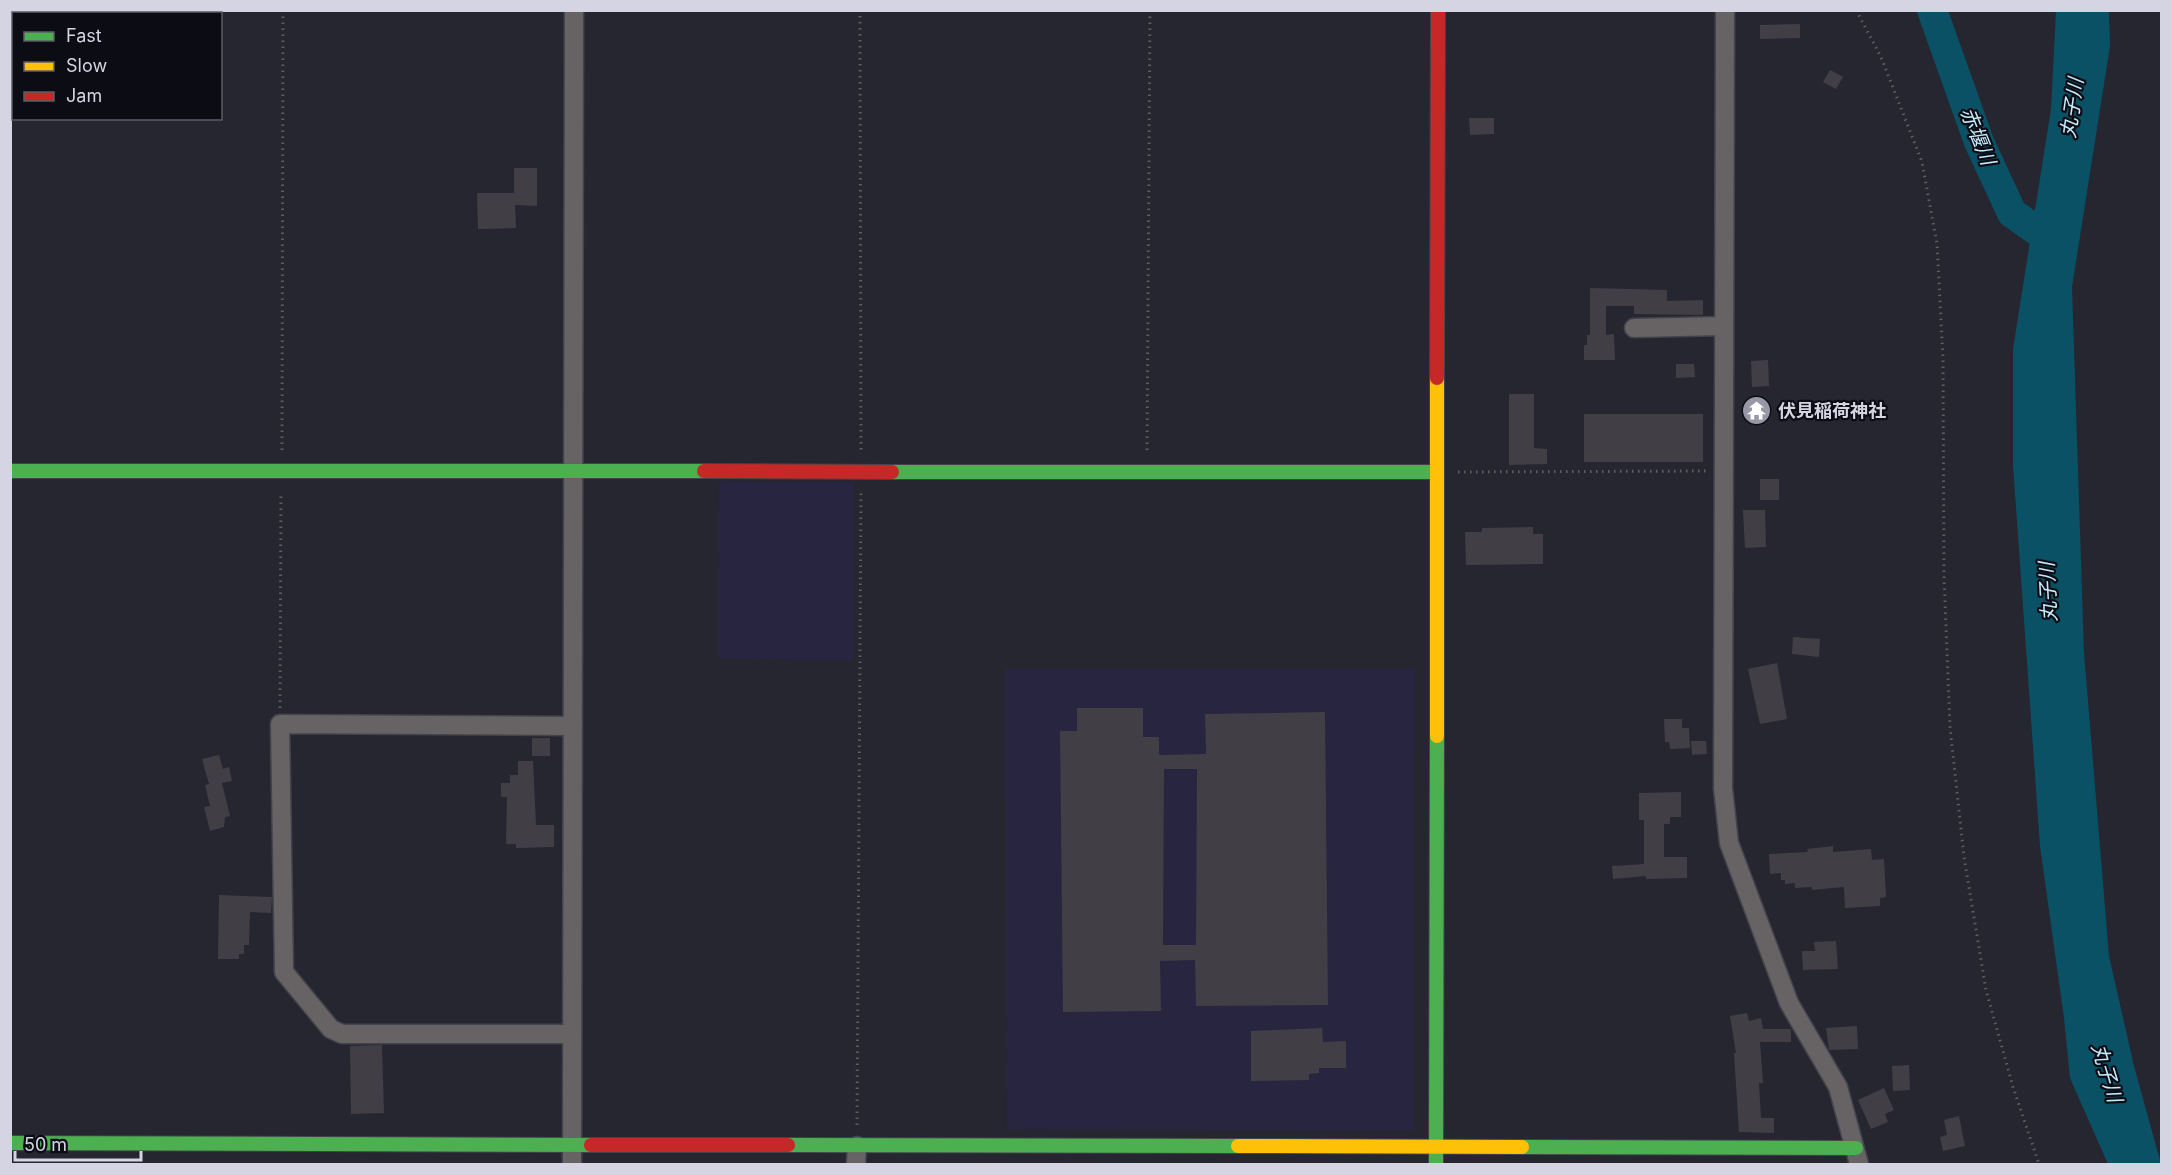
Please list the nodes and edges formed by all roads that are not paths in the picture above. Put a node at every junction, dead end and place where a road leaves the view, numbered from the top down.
1 (574, 10) edge
2 (1438, 10) edge
3 (1725, 10) edge
4 (1724, 326) junction
5 (1634, 328) dead end
6 (10, 471) edge
7 (573, 472) junction
8 (1437, 472) junction
9 (573, 726) junction
10 (572, 1034) junction
11 (10, 1143) edge
12 (572, 1143) junction
13 (857, 1146) junction
14 (1437, 1146) junction
15 (1857, 1156) edge
16 (572, 1164) edge
17 (856, 1164) edge
18 (1436, 1164) edge

1 - 7 street
2 - 8 street
3 - 4 street
4 - 5 street
4 - 15 street
6 - 7 street
7 - 8 street
7 - 9 street
8 - 14 street
9 - 10 street
9 - 10 street
10 - 12 street
11 - 12 street
12 - 13 street
12 - 16 street
13 - 14 street
13 - 17 street
14 - 15 street
14 - 18 street

